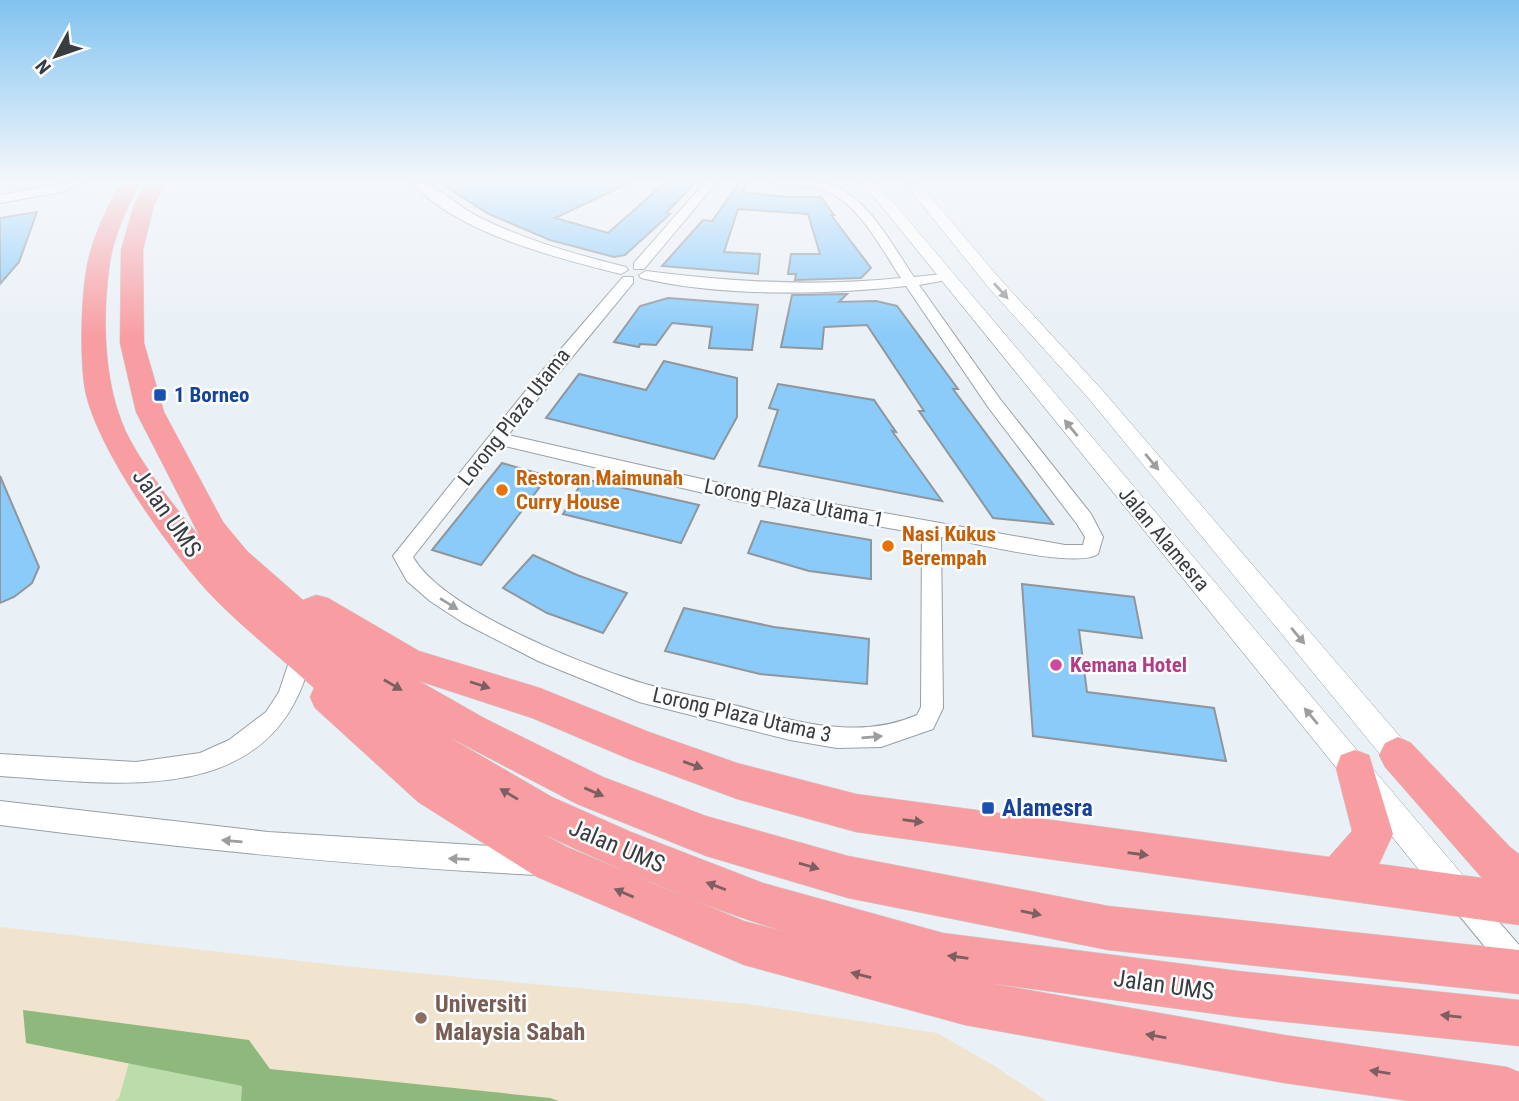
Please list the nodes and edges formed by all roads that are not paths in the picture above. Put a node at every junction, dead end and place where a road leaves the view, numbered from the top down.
1 (99, 233) edge
2 (108, 233) edge
3 (136, 233) edge
4 (501, 233) edge
5 (671, 233) edge
6 (876, 233) edge
7 (912, 233) edge
8 (953, 233) edge
9 (102, 250) junction
10 (642, 271) junction
11 (625, 275) junction
12 (947, 276) junction
13 (909, 283) junction
14 (499, 439) junction
15 (931, 528) junction
16 (212, 530) junction
17 (403, 556) joint
18 (313, 673) junction
19 (1398, 755) joint
20 (0, 765) edge
21 (1355, 768) junction
22 (0, 813) edge
23 (552, 862) junction
24 (1519, 878) edge
25 (1335, 880) junction
26 (1461, 897) junction
27 (1519, 904) edge
28 (1519, 966) edge
29 (1519, 972) edge
30 (1519, 1023) edge
31 (1515, 1093) edge

1 - 9 highway
2 - 9 highway, Jalan UMS
3 - 16 highway, Jalan UMS
4 - 11 street
5 - 10 street
6 - 13 street
7 - 12 street, Jalan Alamesra
8 -> 19 street, Jalan Alamesra
9 - 18 highway, Jalan UMS
10 - 11 street
10 - 13 street
11 - 14 street, Lorong Plaza Utama
12 - 13 street
21 -> 12 street, Jalan Alamesra
13 - 15 street, Lorong Plaza Utama 1
14 - 15 street, Lorong Plaza Utama 1
14 - 17 street, Lorong Plaza Utama
17 -> 15 street, Lorong Plaza Utama 3
16 -> 25 highway
16 -> 29 highway, Jalan UMS
18 - 20 street
18 - 23 highway
30 -> 18 highway, Jalan UMS
19 - 24 highway
21 - 25 highway
21 - 26 street, Jalan Alamesra
23 -> 22 street
31 -> 23 highway
25 - 26 highway
26 - 27 highway
26 - 28 street

